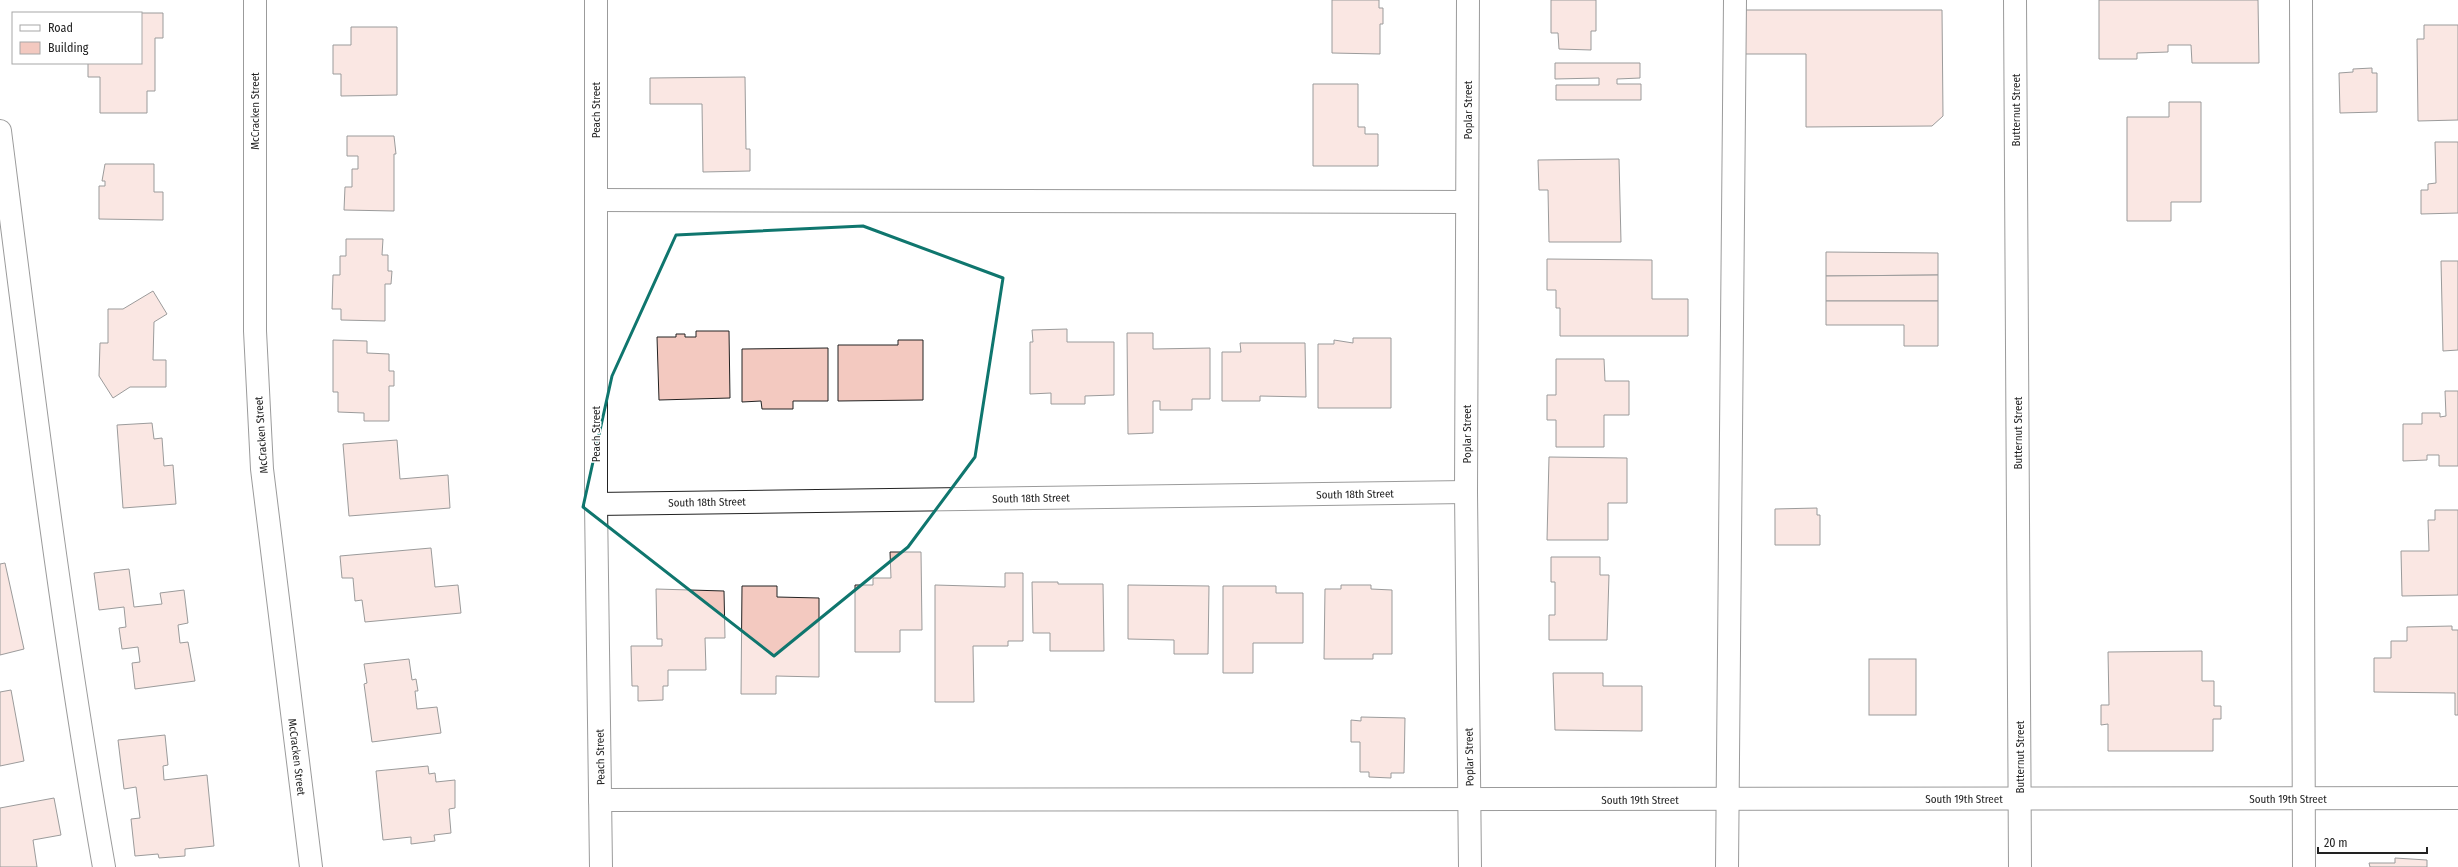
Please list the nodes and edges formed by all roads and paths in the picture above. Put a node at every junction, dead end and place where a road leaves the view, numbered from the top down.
1 (255, 0) edge
2 (596, 0) edge
3 (1468, 0) edge
4 (1735, 0) edge
5 (2015, 0) edge
6 (2301, 0) edge
7 (0, 131) edge
8 (596, 200) junction
9 (1467, 202) junction
10 (1466, 492) junction
11 (596, 504) junction
12 (2458, 798) edge
13 (2020, 799) junction
14 (2304, 799) junction
15 (600, 800) junction
16 (1726, 800) junction
17 (1470, 801) junction
18 (104, 867) edge
19 (311, 867) edge
20 (601, 867) edge
21 (1470, 867) edge
22 (1727, 867) edge
23 (2020, 867) edge
24 (2304, 867) edge

1 - 19 street, McCracken Street
2 - 8 street, Peach Street
3 - 9 street, Poplar Street
4 - 16 street
5 - 13 street, Butternut Street
6 - 14 street
7 - 18 street
8 - 9 street
8 - 11 street, Peach Street
9 - 10 street, Poplar Street
10 - 11 street, South 18th Street
10 - 17 street, Poplar Street
11 - 15 street, Peach Street
12 - 14 street, South 19th Street
13 - 14 street, South 19th Street
13 - 16 street, South 19th Street
13 - 23 street, Butternut Street
14 - 24 street
15 - 17 street, South 19th Street
15 - 20 street, Peach Street
16 - 17 street, South 19th Street
16 - 22 street
17 - 21 street, Poplar Street

